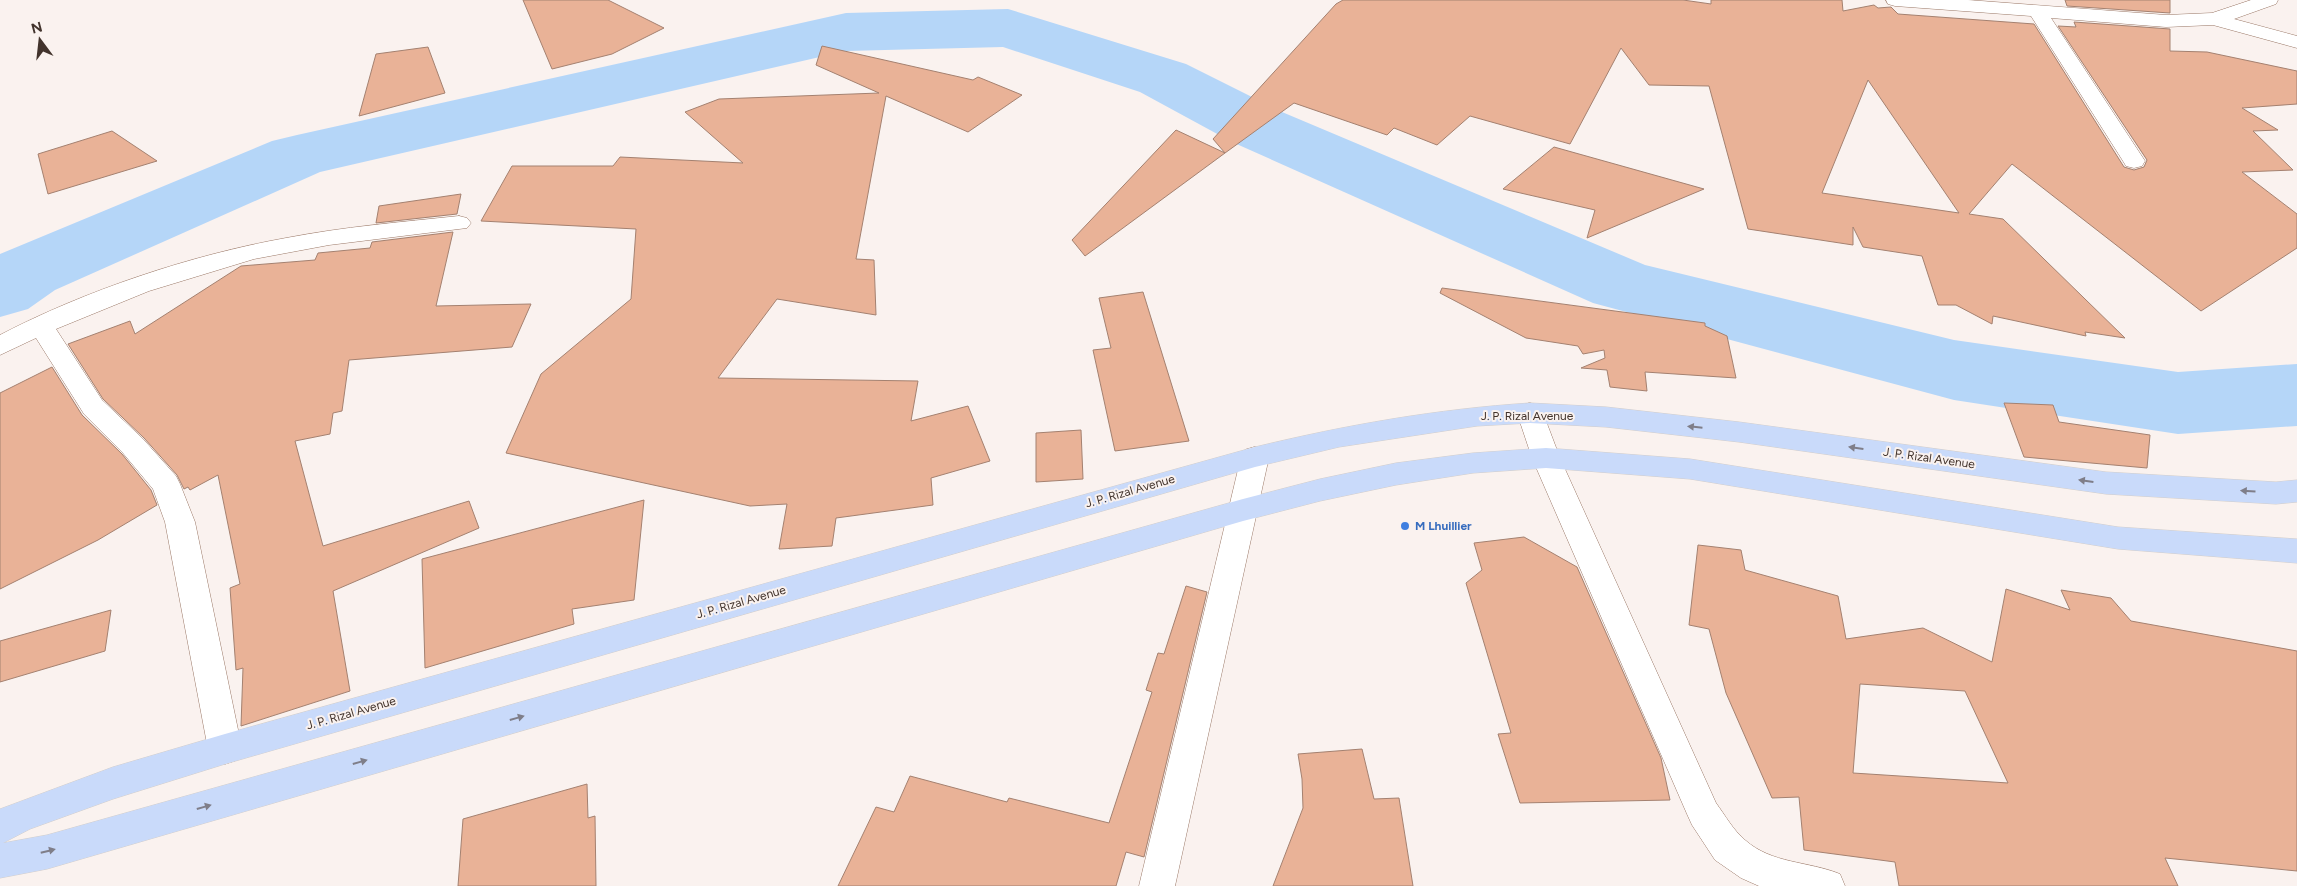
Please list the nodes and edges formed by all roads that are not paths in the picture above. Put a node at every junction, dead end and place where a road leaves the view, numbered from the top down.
1 (1895, 0) edge
2 (2268, 0) edge
3 (2027, 7) edge
4 (2214, 19) junction
5 (2297, 42) edge
6 (2134, 162) dead end
7 (459, 223) dead end
8 (40, 324) junction
9 (0, 346) edge
10 (1530, 413) junction
11 (1255, 457) junction
12 (1546, 458) junction
13 (2297, 491) edge
14 (1243, 510) junction
15 (2297, 550) edge
16 (225, 749) junction
17 (0, 828) edge
18 (0, 861) edge
19 (1157, 886) edge
20 (1827, 886) edge

1 - 3 street
2 - 4 street
3 - 4 street
3 - 6 street
4 - 5 street
7 - 8 street
8 - 9 street
8 - 16 street
10 - 11 main road, J. P. Rizal Avenue
10 - 12 street
13 -> 10 main road, J. P. Rizal Avenue
11 - 14 street
11 - 16 main road, J. P. Rizal Avenue
12 - 14 main road
12 - 15 main road
12 - 20 street
18 -> 14 main road
14 - 19 street
16 - 17 main road, J. P. Rizal Avenue

